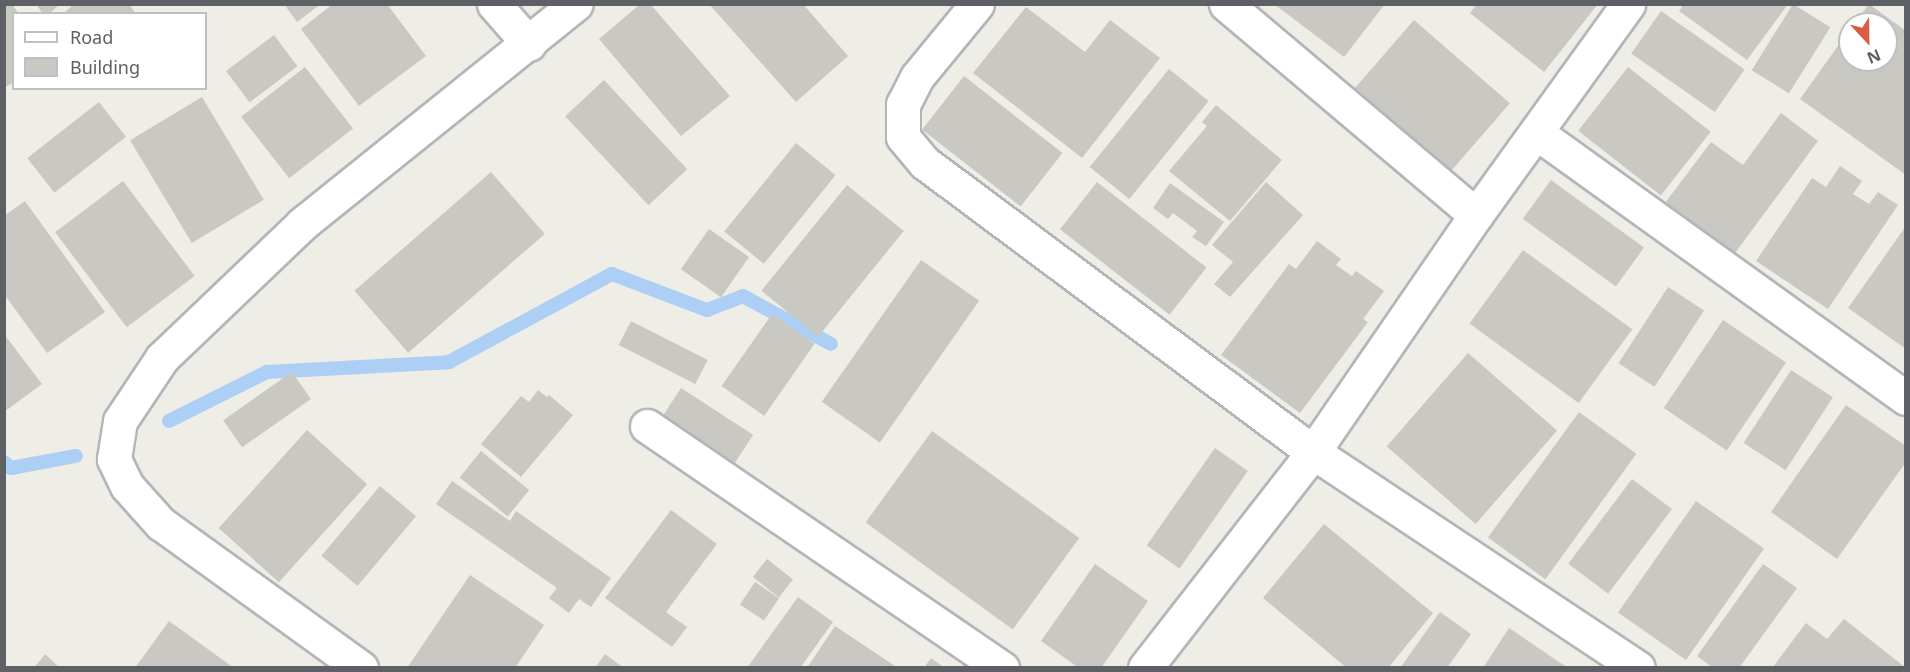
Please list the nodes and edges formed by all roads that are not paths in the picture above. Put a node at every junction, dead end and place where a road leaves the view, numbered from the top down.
1 (494, 4) edge
2 (576, 4) edge
3 (977, 4) edge
4 (1226, 4) edge
5 (1628, 4) edge
6 (529, 44) junction
7 (1537, 133) junction
8 (1476, 215) junction
9 (1905, 398) edge
10 (647, 426) dead end
11 (1313, 452) junction
12 (361, 668) edge
13 (1002, 668) edge
14 (1145, 668) edge
15 (1638, 668) edge

1 - 6 street
2 - 6 street
3 - 11 street
4 - 8 street
5 - 7 street
6 - 12 street
7 - 8 street
7 - 9 street
8 - 11 street
10 - 13 street
11 - 14 street
11 - 15 street

